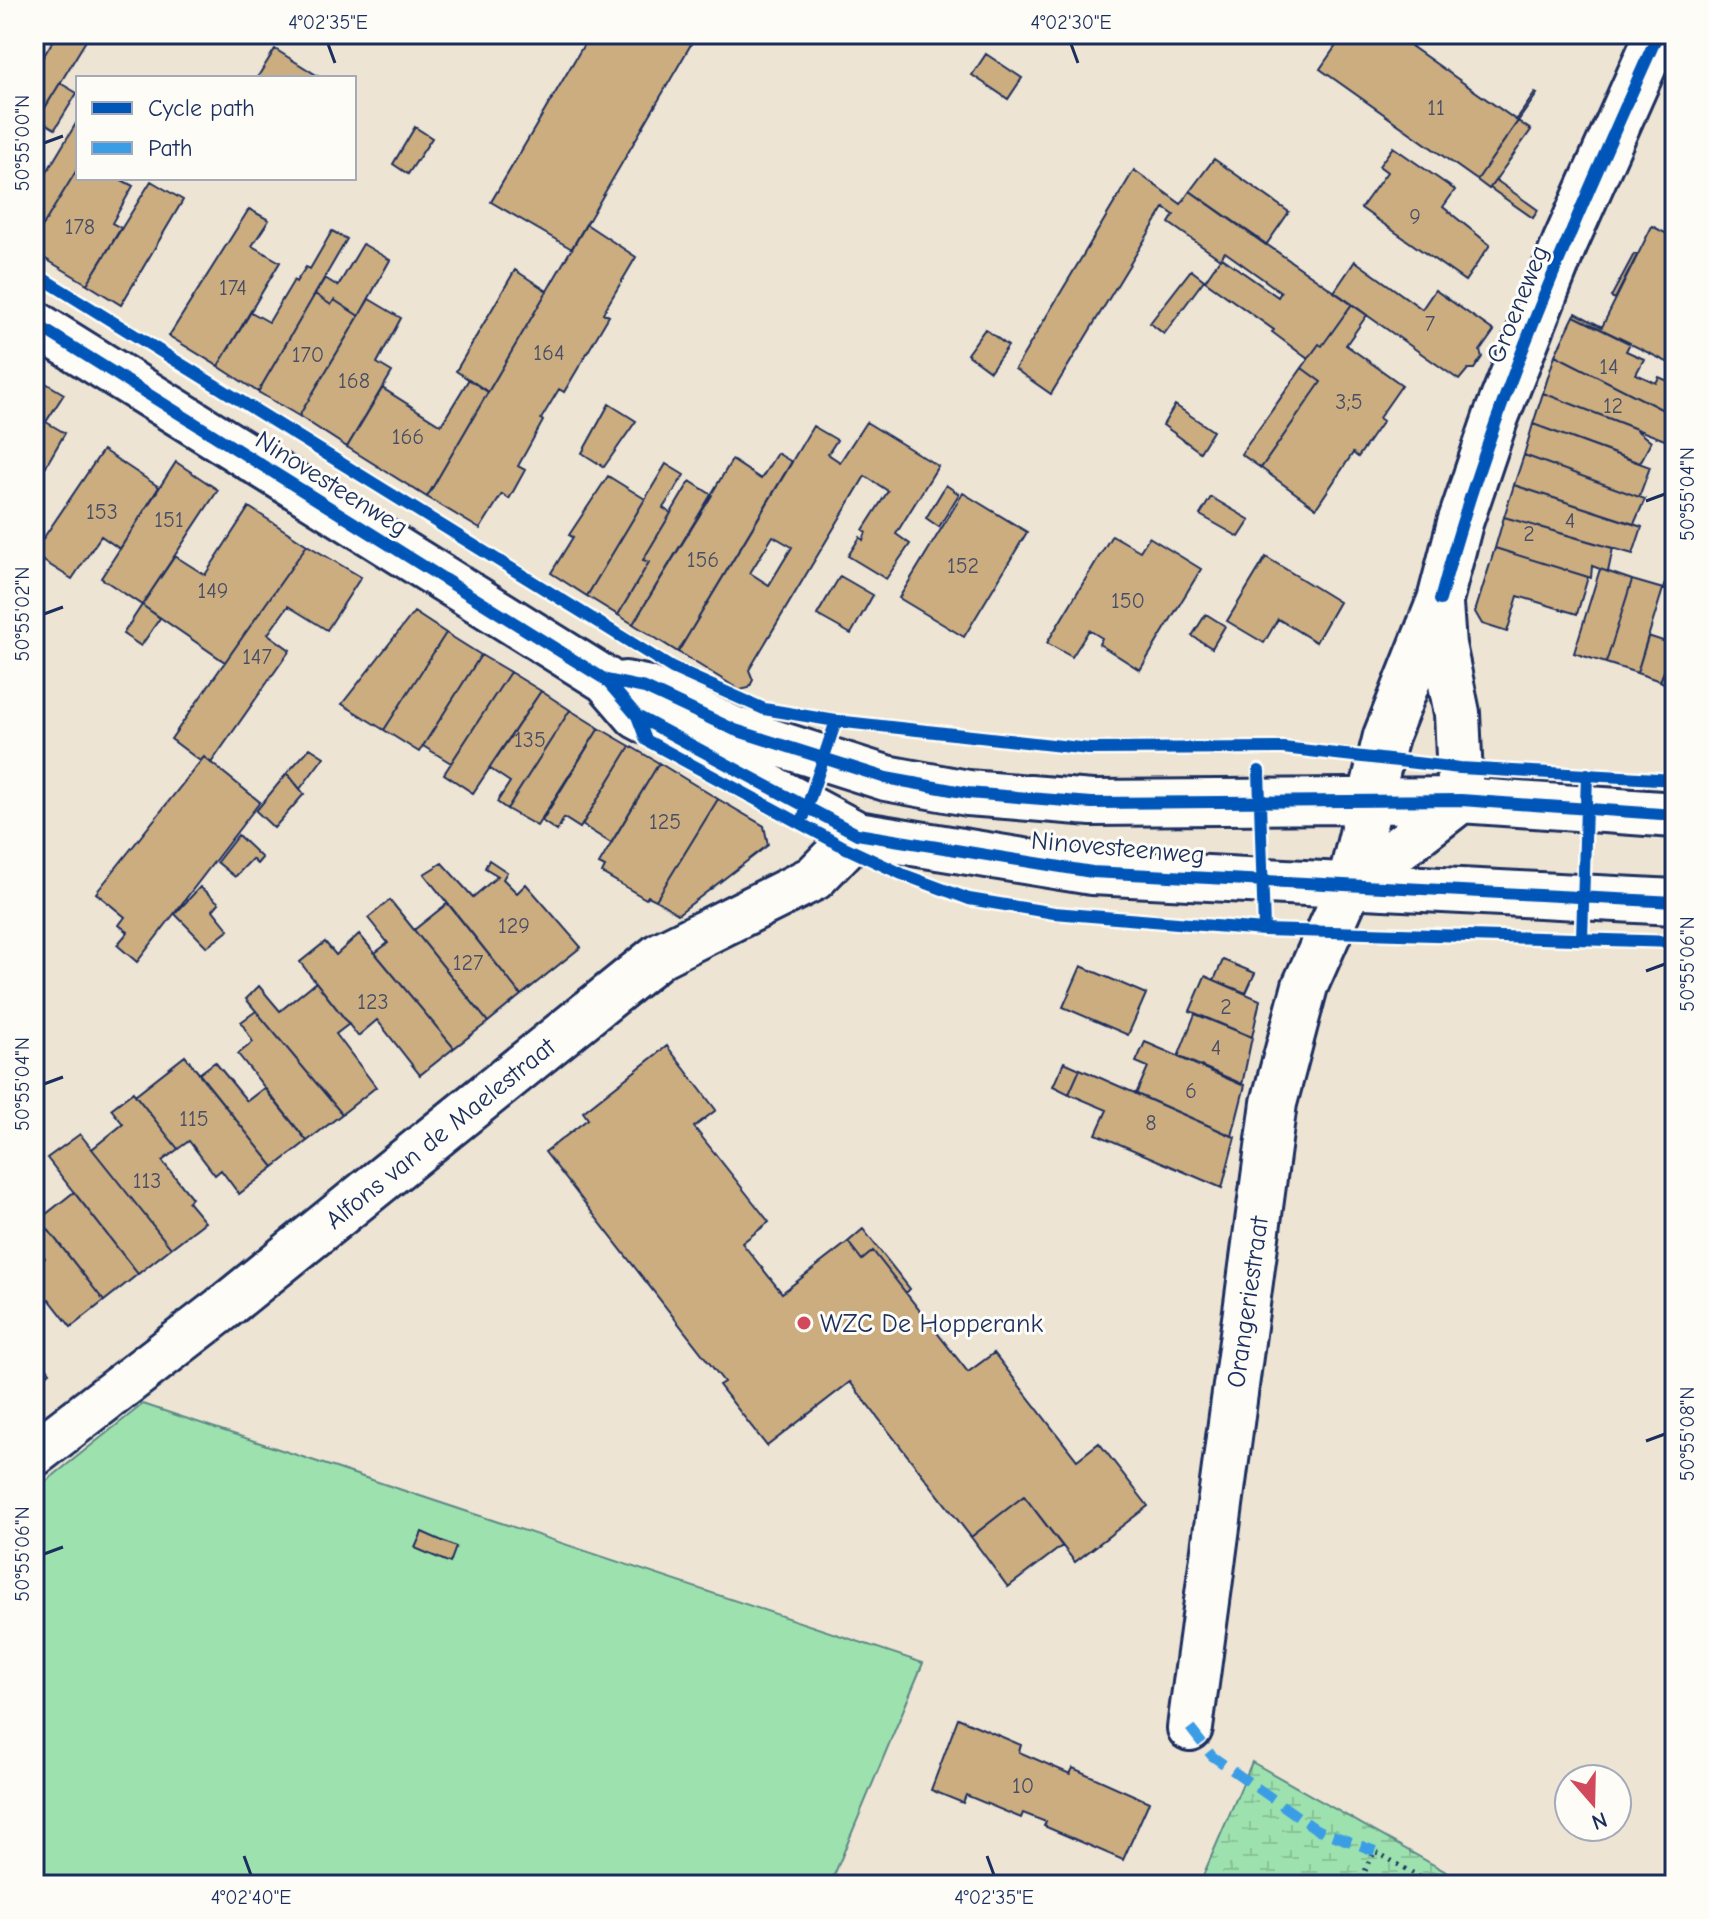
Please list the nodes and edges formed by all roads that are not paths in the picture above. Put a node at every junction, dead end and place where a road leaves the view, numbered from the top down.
1 (1658, 34) edge
2 (34, 323) edge
3 (1440, 600) junction
4 (606, 680) junction
5 (1461, 800) junction
6 (1373, 801) junction
7 (1675, 815) edge
8 (857, 834) junction
9 (1349, 887) junction
10 (1675, 902) edge
11 (34, 1454) edge
12 (1190, 1728) dead end

1 - 3 street, Groeneweg
2 - 4 street, Ninovesteenweg
3 - 5 street, Groeneweg
3 - 6 street, Groeneweg
4 - 6 street, Ninovesteenweg
4 - 8 street, Ninovesteenweg
5 - 6 street, Ninovesteenweg
5 - 7 street, Ninovesteenweg
5 - 9 street
6 - 9 street, Groeneweg
8 - 9 street, Ninovesteenweg
8 - 11 street, Alfons van de Maelestraat
9 - 10 street, Ninovesteenweg
9 - 12 street, Orangeriestraat

